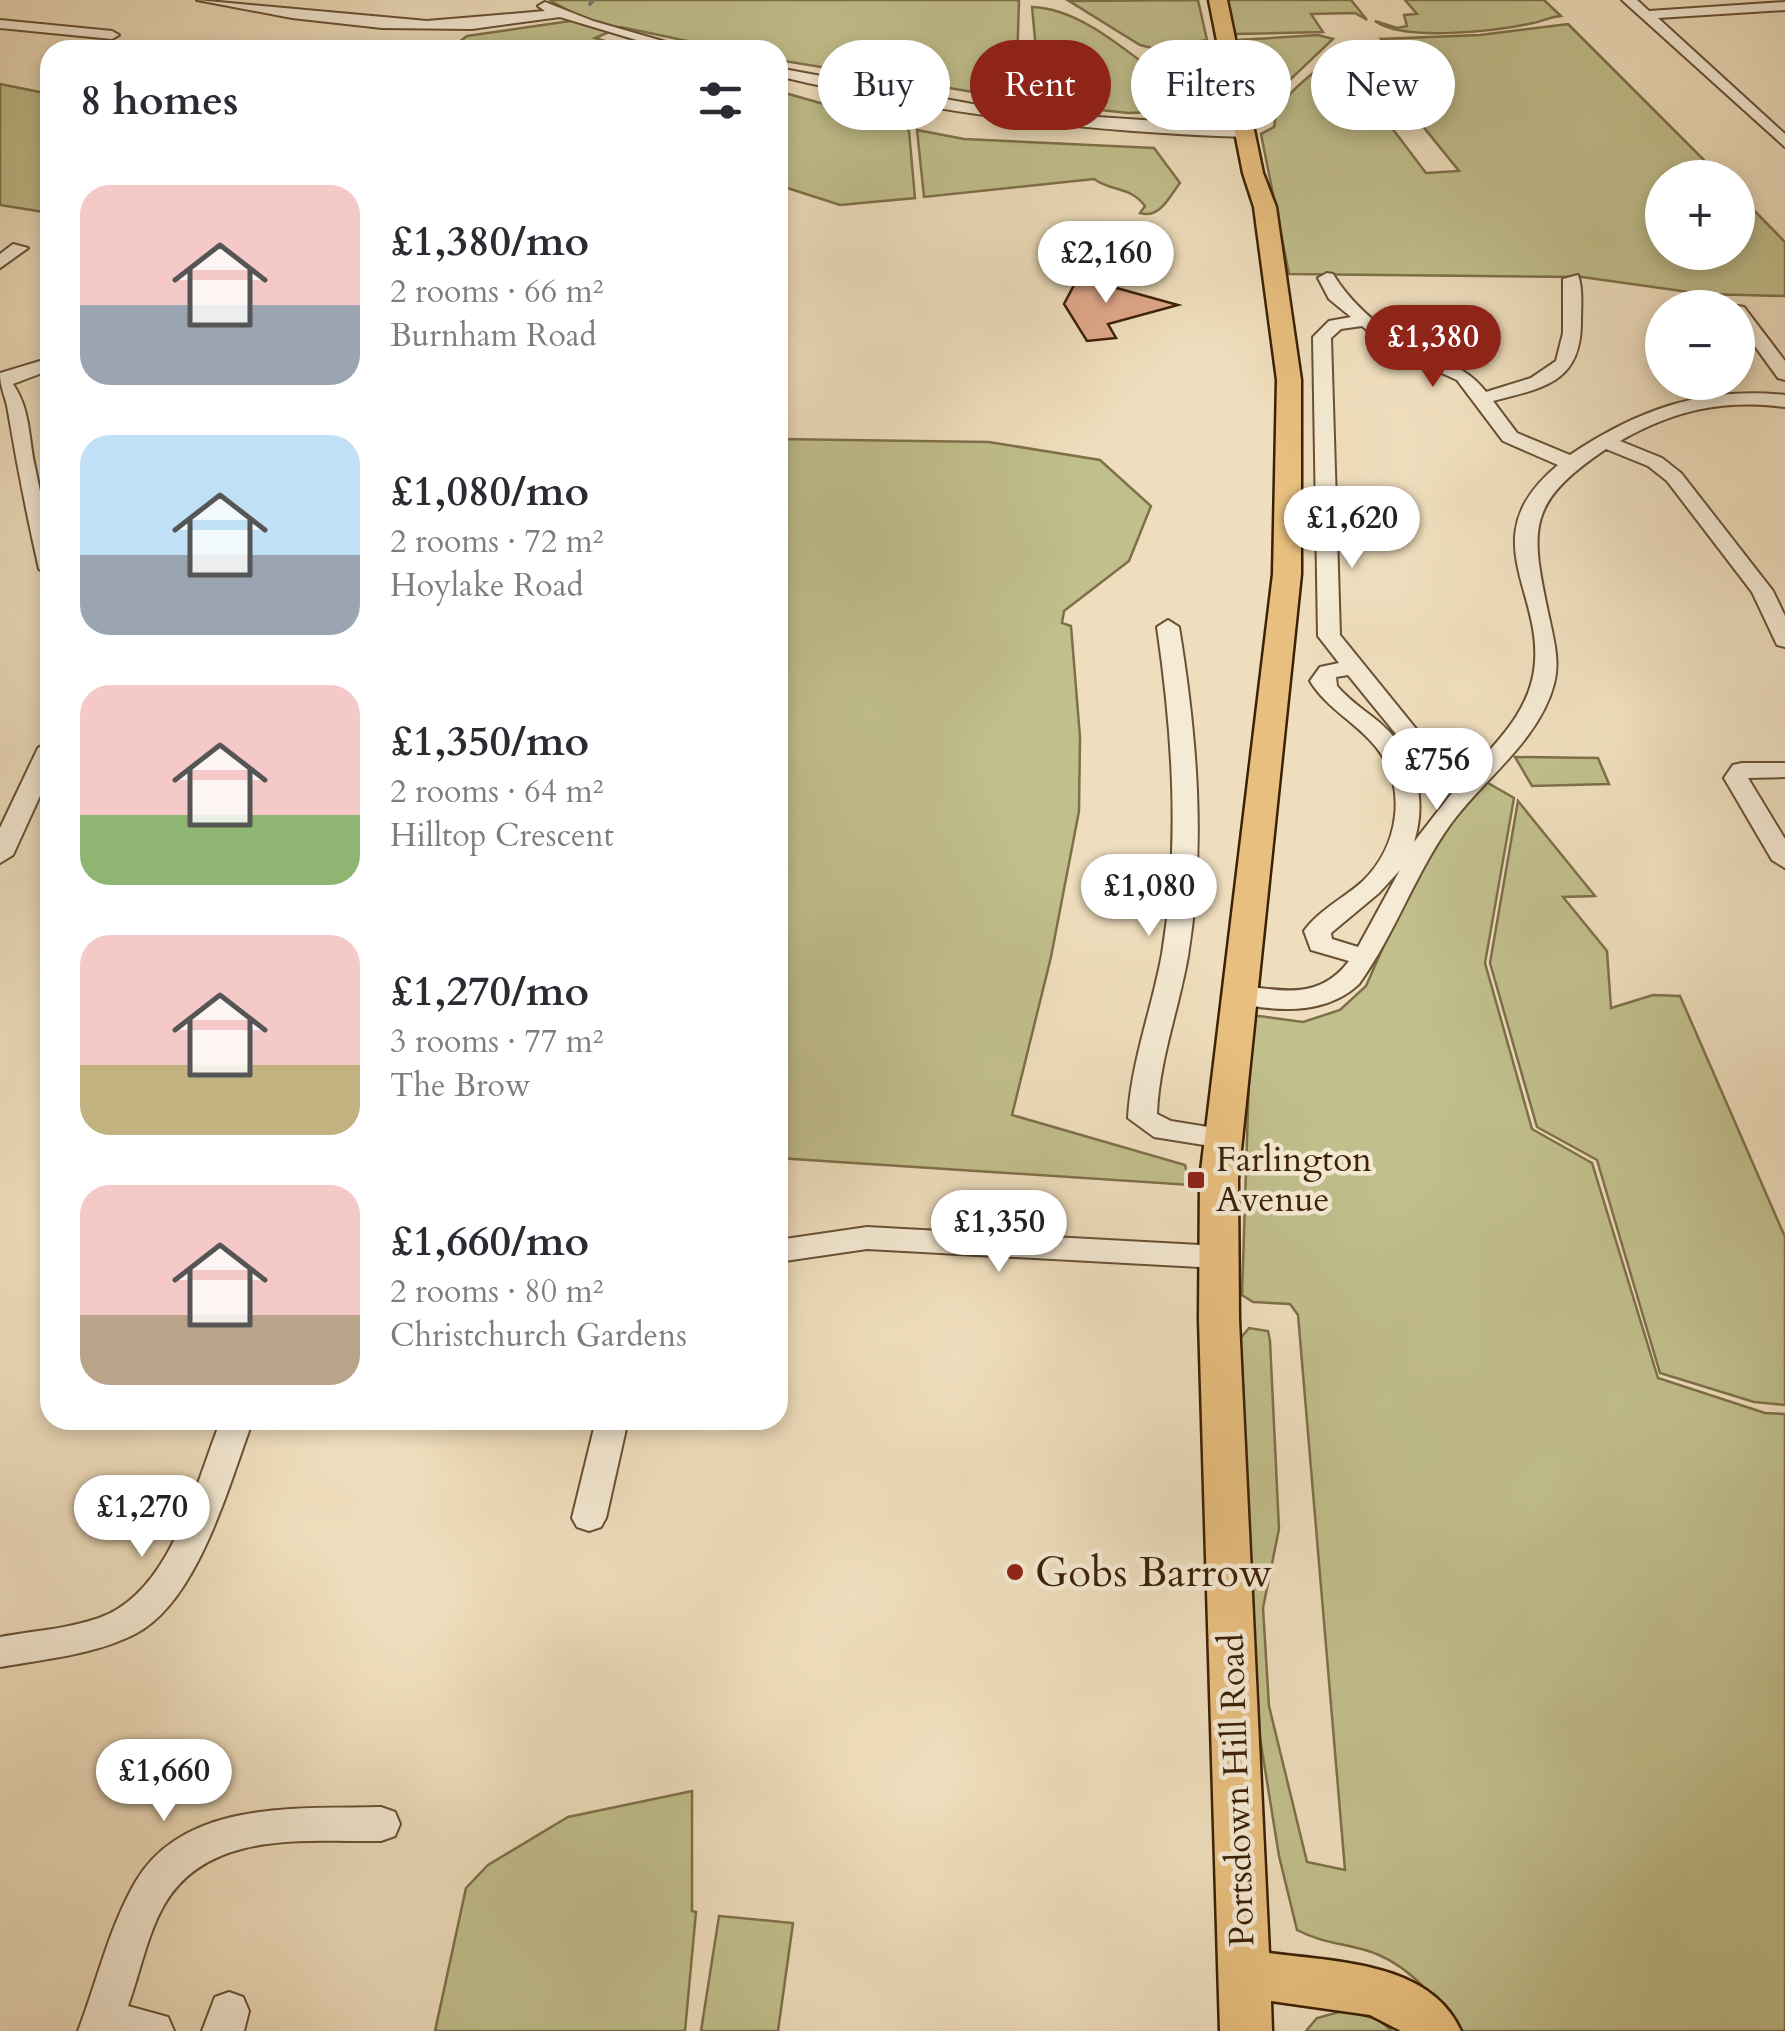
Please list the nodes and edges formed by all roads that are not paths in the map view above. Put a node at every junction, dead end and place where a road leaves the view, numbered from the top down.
1 (204, 0) edge
2 (308, 0) edge
3 (534, 0) edge
4 (1218, 0) edge
5 (1629, 0) edge
6 (1785, 6) edge
7 (560, 13) junction
8 (292, 14) junction
9 (1646, 15) junction
10 (2, 27) edge
11 (112, 34) dead end
12 (653, 40) edge
13 (788, 74) edge
14 (1246, 132) junction
15 (1785, 142) edge
16 (19, 248) dead end
17 (0, 264) edge
18 (1328, 278) dead end
19 (1566, 282) dead end
20 (1363, 320) junction
21 (1755, 334) edge
22 (40, 367) edge
23 (1785, 374) edge
24 (2, 380) edge
25 (1484, 398) junction
26 (1785, 401) edge
27 (1606, 442) junction
28 (40, 461) edge
29 (1570, 462) junction
30 (24, 463) junction
31 (40, 529) edge
32 (1168, 627) dead end
33 (1785, 640) edge
34 (1352, 667) junction
35 (40, 769) edge
36 (1785, 770) edge
37 (1476, 777) junction
38 (0, 855) edge
39 (1785, 860) edge
40 (1364, 957) junction
41 (1240, 995) junction
42 (1223, 1138) junction
43 (788, 1249) edge
44 (1218, 1257) junction
45 (233, 1430) edge
46 (610, 1430) edge
47 (589, 1518) dead end
48 (0, 1652) edge
49 (381, 1824) dead end
50 (1244, 1973) junction
51 (101, 2025) edge
52 (153, 2031) edge
53 (1246, 2031) edge
54 (1435, 2031) edge

1 - 8 street
2 - 8 street
3 - 7 street
4 - 14 main road, Portsdown Hill Road
5 - 9 street
6 - 9 street
7 - 8 street
7 - 12 street
9 - 15 street
10 - 11 street
13 - 14 street
14 - 41 main road, Portsdown Hill Road
16 - 17 street
18 - 20 street
19 - 25 street
20 - 25 street
20 - 34 street
21 - 23 street
22 - 24 street
24 - 30 street
25 - 29 street
26 - 27 street
27 - 29 street
27 - 33 street
28 - 30 street
29 - 37 street
30 - 31 street
32 - 42 street
34 - 37 street
34 - 40 street
35 - 38 street
36 - 39 street
37 - 40 street
40 - 41 street
41 - 42 main road, Portsdown Hill Road
42 - 44 main road, Portsdown Hill Road
43 - 44 street
44 - 50 main road, Portsdown Hill Road
45 - 48 street
46 - 47 street
49 - 51 street
50 - 53 main road, Portsdown Hill Road
50 - 54 main road
51 - 52 street

